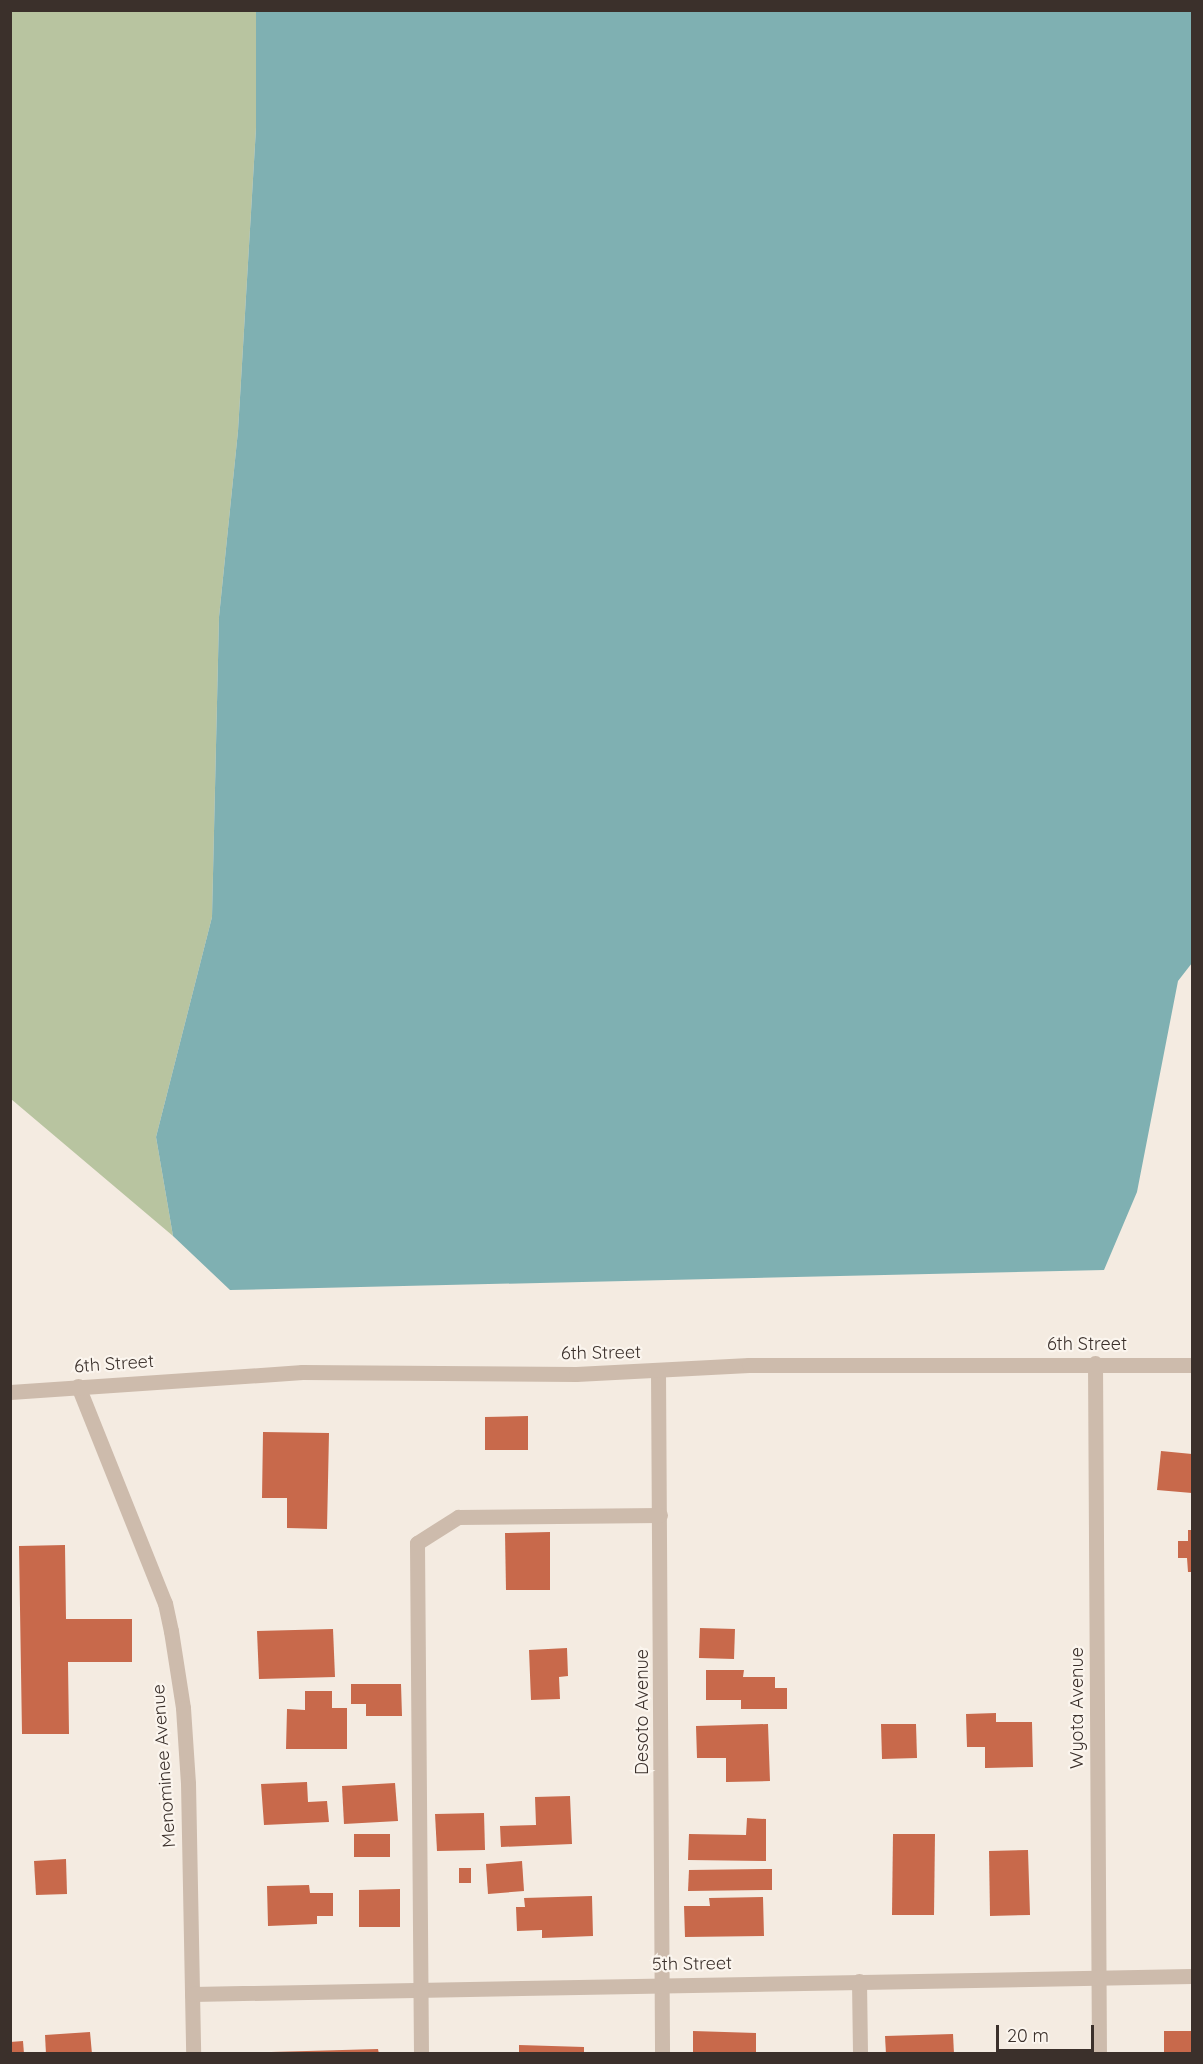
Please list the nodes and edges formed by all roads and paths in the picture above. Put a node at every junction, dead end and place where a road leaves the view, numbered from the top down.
1 (1095, 1362) junction
2 (1192, 1365) edge
3 (658, 1371) junction
4 (78, 1386) junction
5 (10, 1392) edge
6 (660, 1515) junction
7 (1192, 1976) edge
8 (1099, 1977) junction
9 (859, 1981) junction
10 (663, 1984) junction
11 (421, 1989) junction
12 (192, 1994) junction
13 (193, 2054) edge
14 (421, 2054) edge
15 (662, 2054) edge
16 (860, 2054) edge
17 (1099, 2054) edge

1 - 2 street, 6th Street
1 - 3 street, 6th Street
1 - 8 street, Wyota Avenue
3 - 4 street, 6th Street
3 - 6 street, Desoto Avenue
4 - 5 street, 6th Street
4 - 12 street, Menominee Avenue
6 - 10 street, Desoto Avenue
6 - 11 street
7 - 8 street, 5th Street
8 - 9 street, 5th Street
8 - 17 street, Wyota Avenue
9 - 10 street, 5th Street
9 - 16 street
10 - 11 street, 5th Street
10 - 15 street, Desoto Avenue
11 - 12 street, 5th Street
11 - 14 street
12 - 13 street, Menominee Avenue

